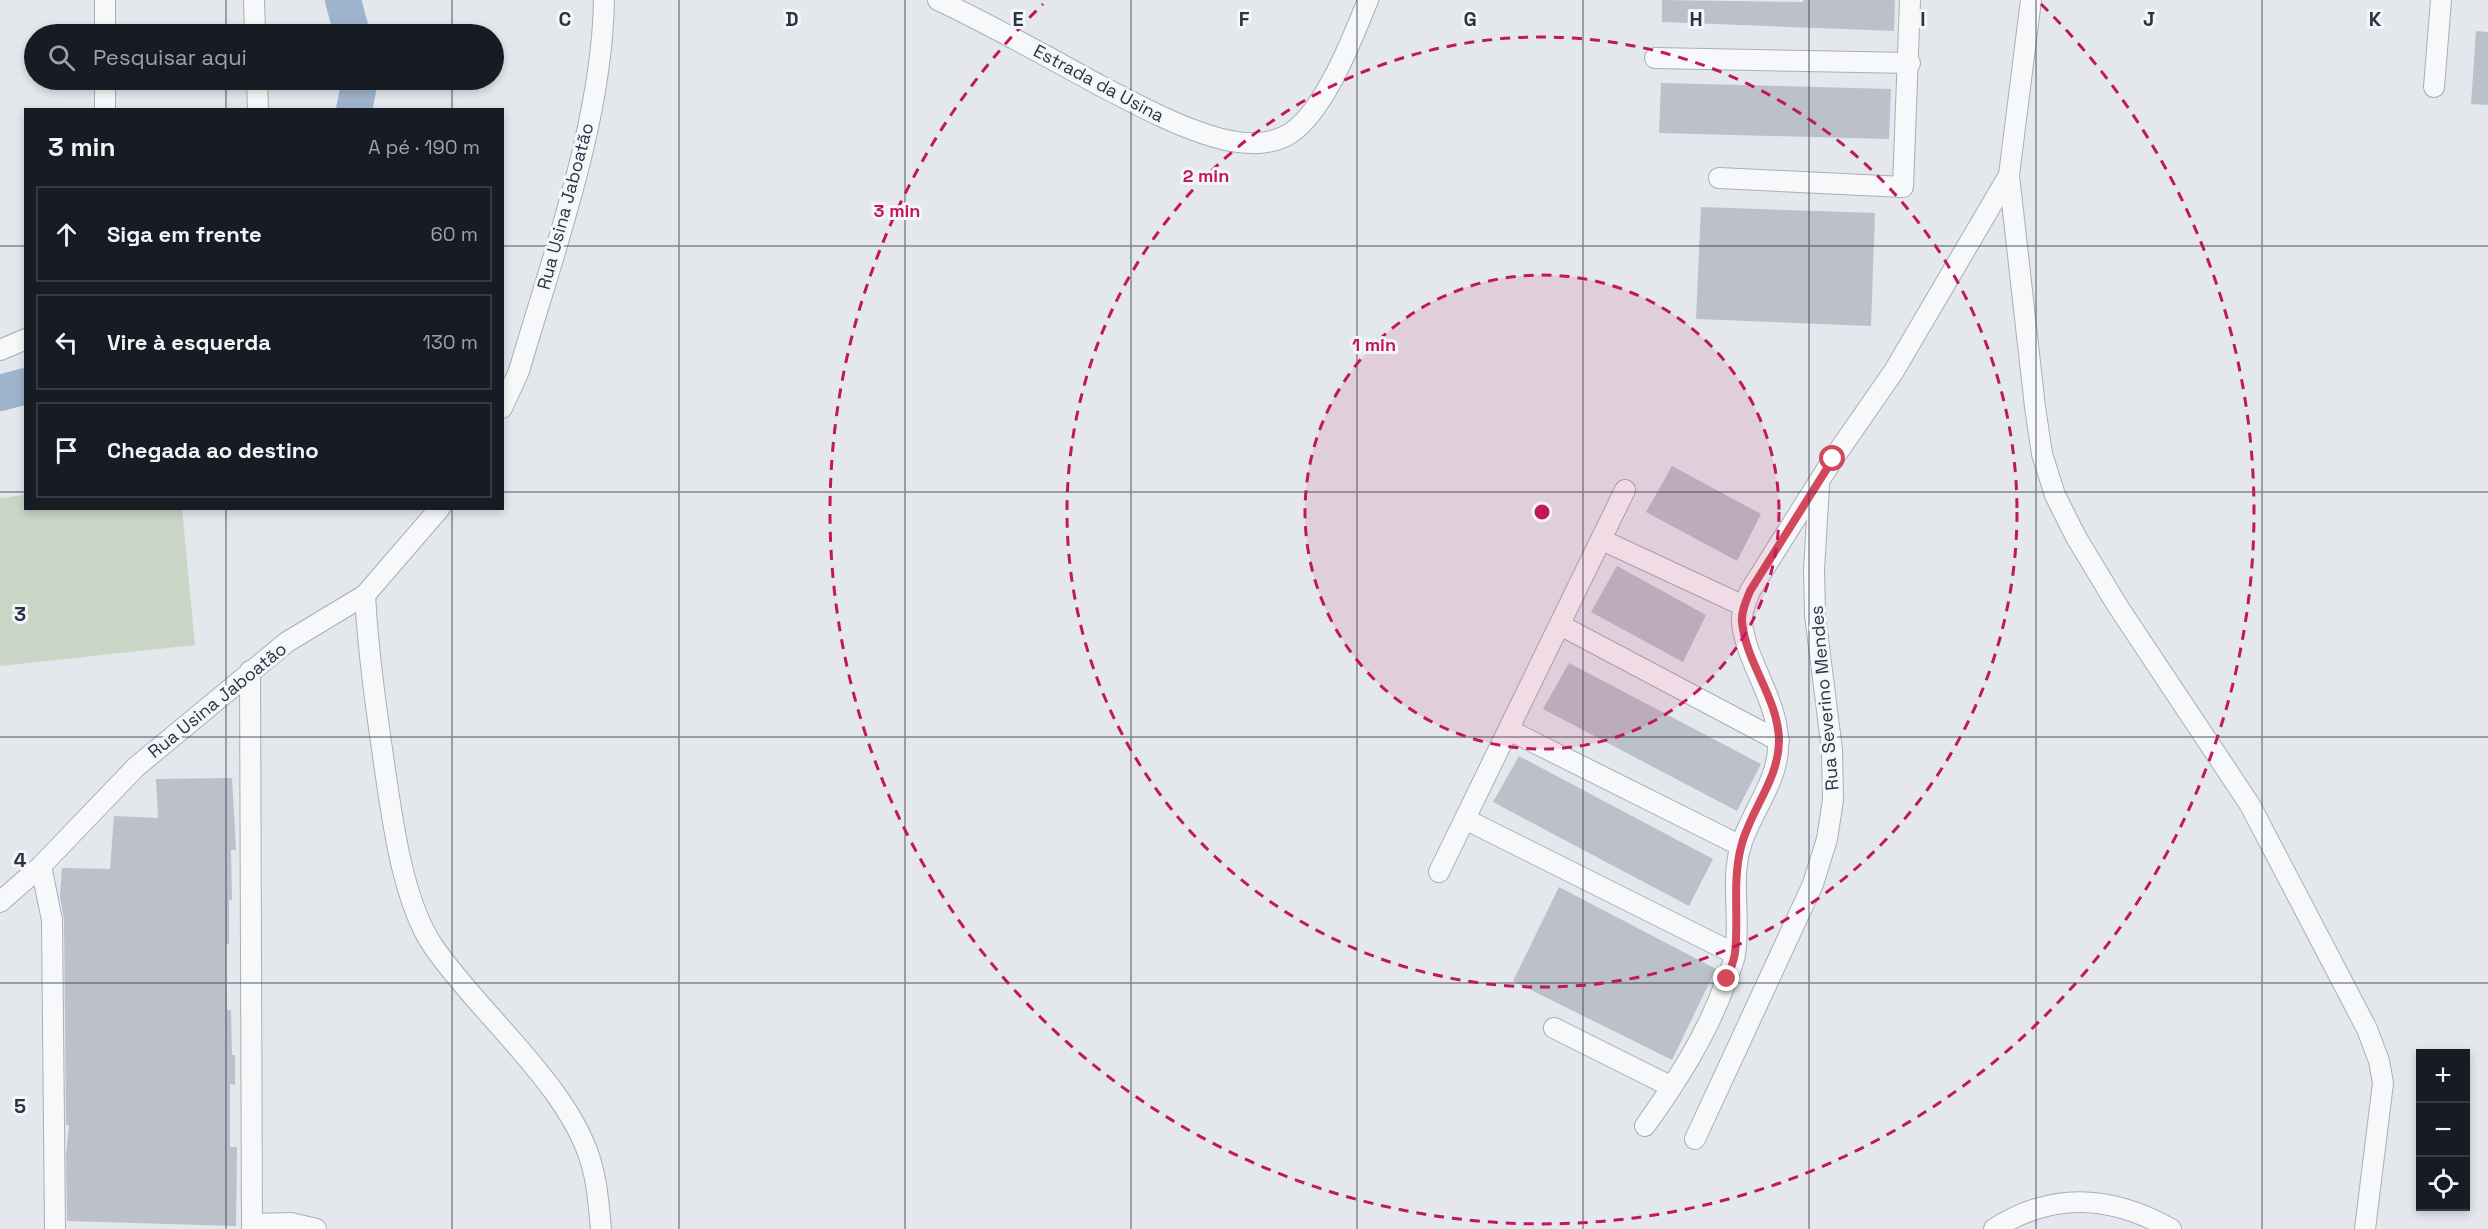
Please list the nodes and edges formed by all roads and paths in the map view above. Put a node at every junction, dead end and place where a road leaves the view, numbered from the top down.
1 (105, 0) edge
2 (254, 0) edge
3 (604, 0) edge
4 (938, 0) edge
5 (1368, 0) edge
6 (1910, 0) edge
7 (2031, 0) edge
8 (2441, 0) edge
9 (105, 24) edge
10 (255, 24) edge
11 (1655, 58) dead end
12 (1910, 63) junction
13 (2434, 87) dead end
14 (105, 90) edge
15 (257, 90) edge
16 (105, 108) edge
17 (258, 108) edge
18 (2009, 175) junction
19 (1719, 178) dead end
20 (24, 340) edge
21 (0, 350) edge
22 (504, 404) edge
23 (1820, 480) junction
24 (1625, 490) dead end
25 (438, 510) edge
26 (1602, 540) junction
27 (365, 595) junction
28 (1744, 606) junction
29 (1560, 625) junction
30 (250, 671) junction
31 (1509, 730) junction
32 (1779, 741) junction
33 (1465, 819) junction
34 (1741, 846) junction
35 (41, 866) junction
36 (1439, 872) dead end
37 (0, 902) edge
38 (1735, 954) junction
39 (1554, 1028) dead end
40 (1672, 1087) junction
41 (1646, 1126) dead end
42 (1695, 1139) dead end
43 (252, 1227) edge
44 (55, 1229) edge
45 (316, 1229) edge
46 (601, 1229) edge
47 (1994, 1229) edge
48 (2171, 1229) edge
49 (2365, 1229) edge

1 - 9 street
2 - 10 street
3 - 22 street, Rua Usina Jaboatão
4 - 5 street, Estrada da Usina
6 - 12 street
7 - 18 street
8 - 13 street
11 - 12 street
12 - 19 street
14 - 16 street
15 - 17 street
18 - 23 street
18 - 49 street
20 - 21 street
23 - 28 street
23 - 42 street, Rua Severino Mendes
24 - 26 street
25 - 27 street, Rua Usina Jaboatão
26 - 28 street
26 - 29 street
27 - 30 street, Rua Usina Jaboatão
27 - 46 street
28 - 32 street
29 - 31 street
29 - 32 street
30 - 35 street, Rua Usina Jaboatão
30 - 43 street
31 - 33 street
31 - 34 street
32 - 34 street
33 - 36 street
33 - 38 street
34 - 38 street
35 - 37 street, Rua Usina Jaboatão
35 - 44 street
38 - 40 street
39 - 40 street
40 - 41 street
43 - 45 street
47 - 48 street

